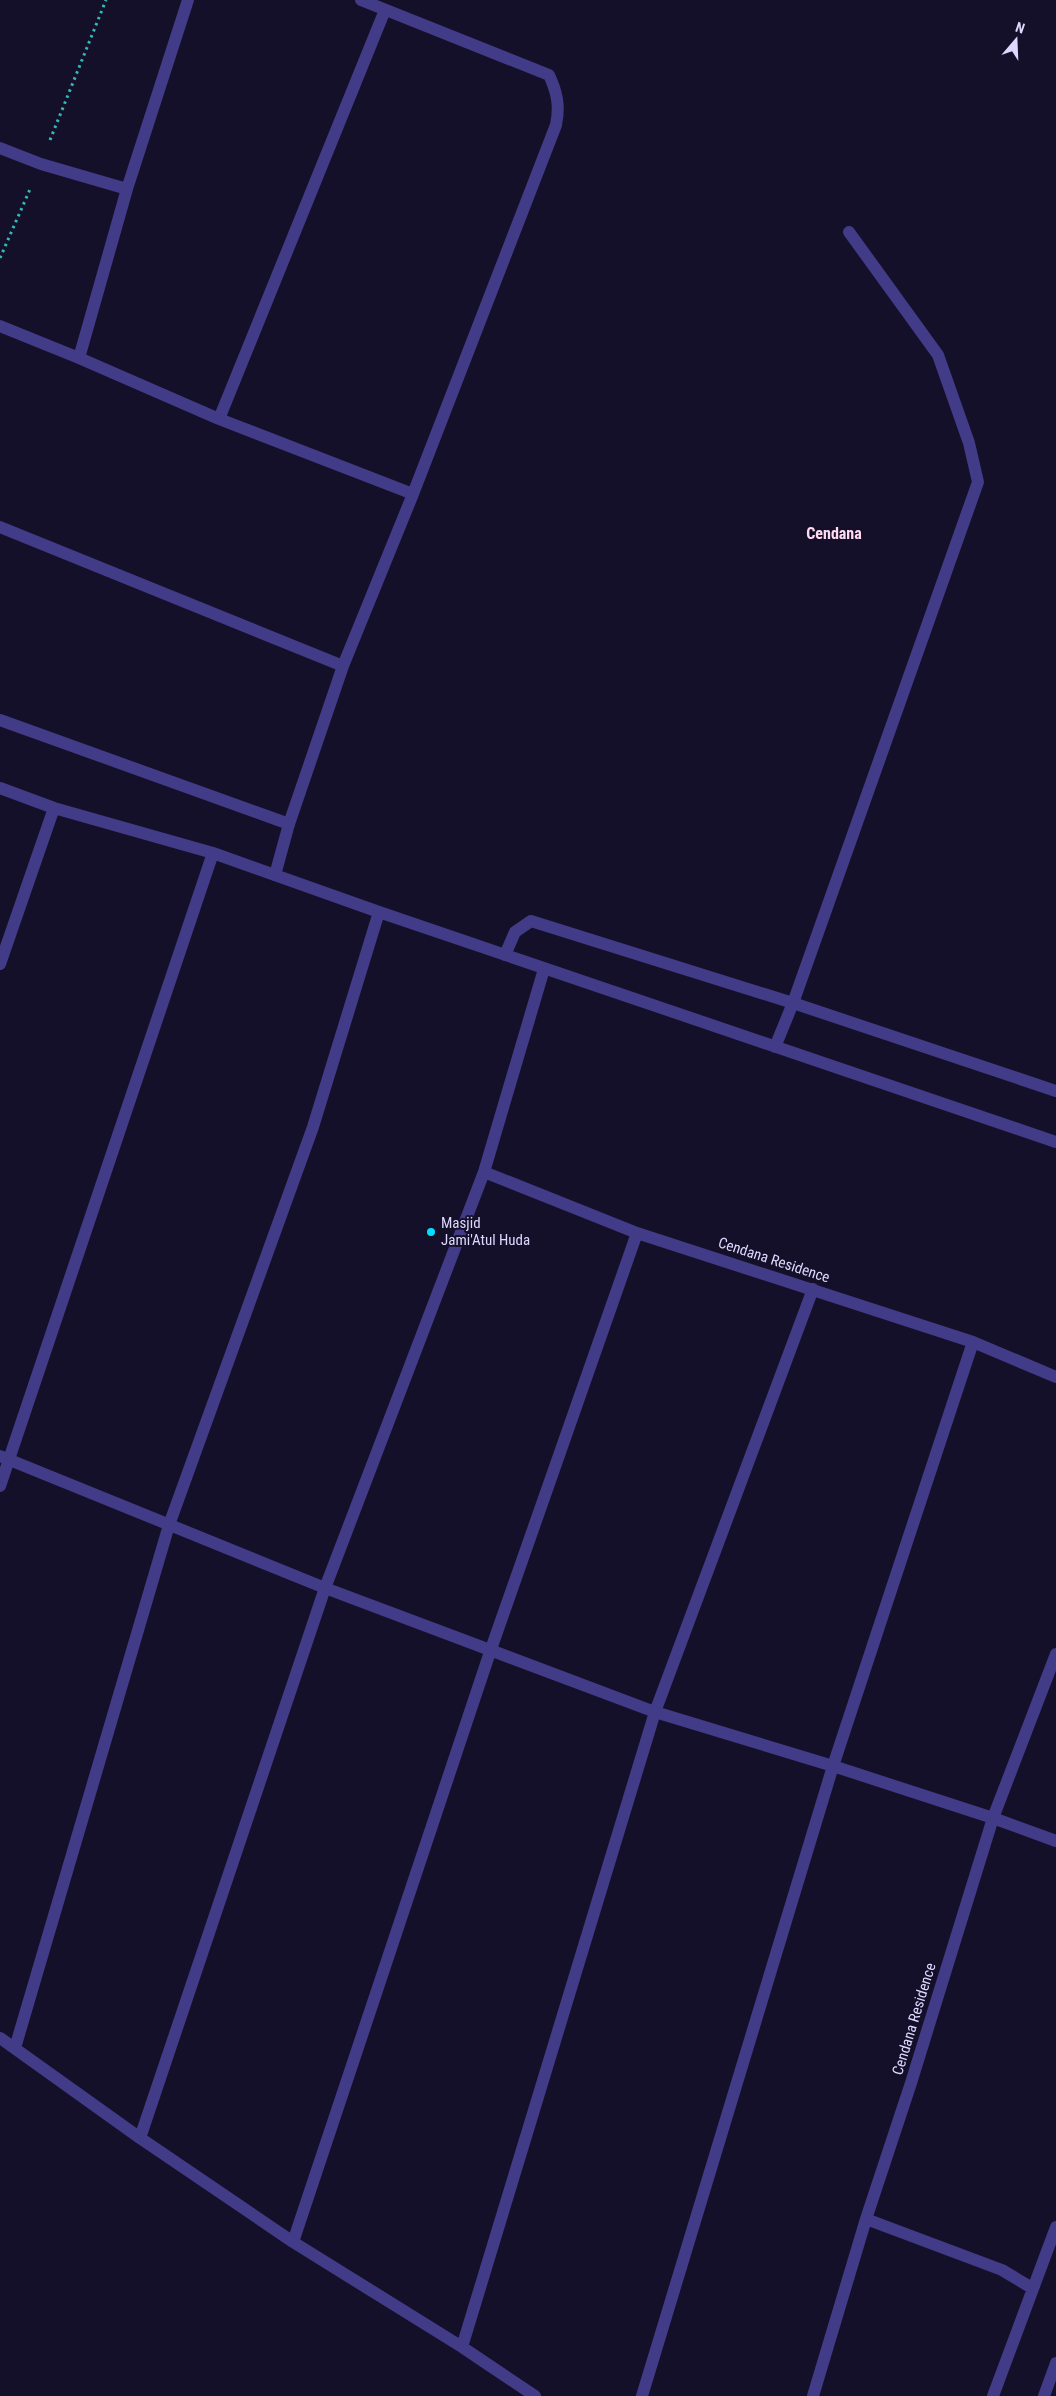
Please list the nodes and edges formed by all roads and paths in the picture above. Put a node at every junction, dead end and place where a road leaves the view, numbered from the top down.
1 (106, 0) edge
2 (188, 0) edge
3 (361, 0) edge
4 (385, 10) junction
5 (0, 148) edge
6 (41, 164) junction
7 (127, 189) junction
8 (849, 232) dead end
9 (0, 258) edge
10 (0, 326) edge
11 (79, 358) junction
12 (219, 419) junction
13 (413, 494) junction
14 (0, 527) edge
15 (344, 666) junction
16 (0, 720) edge
17 (0, 788) edge
18 (54, 808) junction
19 (289, 824) junction
20 (213, 853) junction
21 (275, 875) junction
22 (379, 912) junction
23 (505, 955) junction
24 (0, 964) edge
25 (544, 968) junction
26 (793, 1003) junction
27 (775, 1047) junction
28 (1056, 1091) edge
29 (1056, 1142) edge
30 (484, 1172) junction
31 (637, 1234) junction
32 (813, 1289) junction
33 (973, 1342) junction
34 (1056, 1377) edge
35 (4, 1458) edge
36 (0, 1486) edge
37 (170, 1525) junction
38 (325, 1588) junction
39 (490, 1652) junction
40 (1056, 1654) edge
41 (655, 1712) junction
42 (833, 1766) junction
43 (993, 1818) junction
44 (1056, 1841) edge
45 (0, 2038) edge
46 (14, 2048) junction
47 (140, 2138) junction
48 (866, 2219) junction
49 (1056, 2227) edge
50 (293, 2242) junction
51 (1032, 2288) junction
52 (462, 2347) junction
53 (1056, 2364) edge
54 (535, 2396) edge
55 (642, 2396) edge
56 (813, 2396) edge
57 (993, 2396) edge
58 (1044, 2396) edge

1 - 6 path
2 - 7 street
3 - 4 street
4 - 12 street
4 - 13 street
5 - 6 street
6 - 7 street
6 - 9 path
7 - 11 street
8 - 26 street
10 - 11 street
11 - 12 street
12 - 13 street
13 - 15 street
14 - 15 street
15 - 19 street
16 - 19 street
17 - 18 street
18 - 20 street
18 - 24 street
19 - 21 street
20 - 21 street
20 - 35 street
21 - 22 street
22 - 23 street
22 - 37 street
23 - 25 street
23 - 26 street
25 - 27 street
25 - 30 street
26 - 27 street
26 - 28 street
27 - 29 street
30 - 31 street, Cendana Residence
30 - 38 street
31 - 32 street, Cendana Residence
31 - 39 street
32 - 33 street, Cendana Residence
32 - 41 street
33 - 34 street, Cendana Residence
33 - 42 street
35 - 36 street
35 - 37 street
37 - 38 street
37 - 46 street
38 - 39 street
38 - 47 street
39 - 41 street
39 - 50 street
40 - 43 street, Cendana Residence
41 - 42 street
41 - 52 street
42 - 43 street
42 - 55 street
43 - 44 street
43 - 48 street, Cendana Residence
45 - 46 street
46 - 47 street
47 - 50 street
48 - 51 street
48 - 56 street, Cendana Residence
49 - 51 street
50 - 52 street
51 - 57 street
52 - 54 street
53 - 58 street

